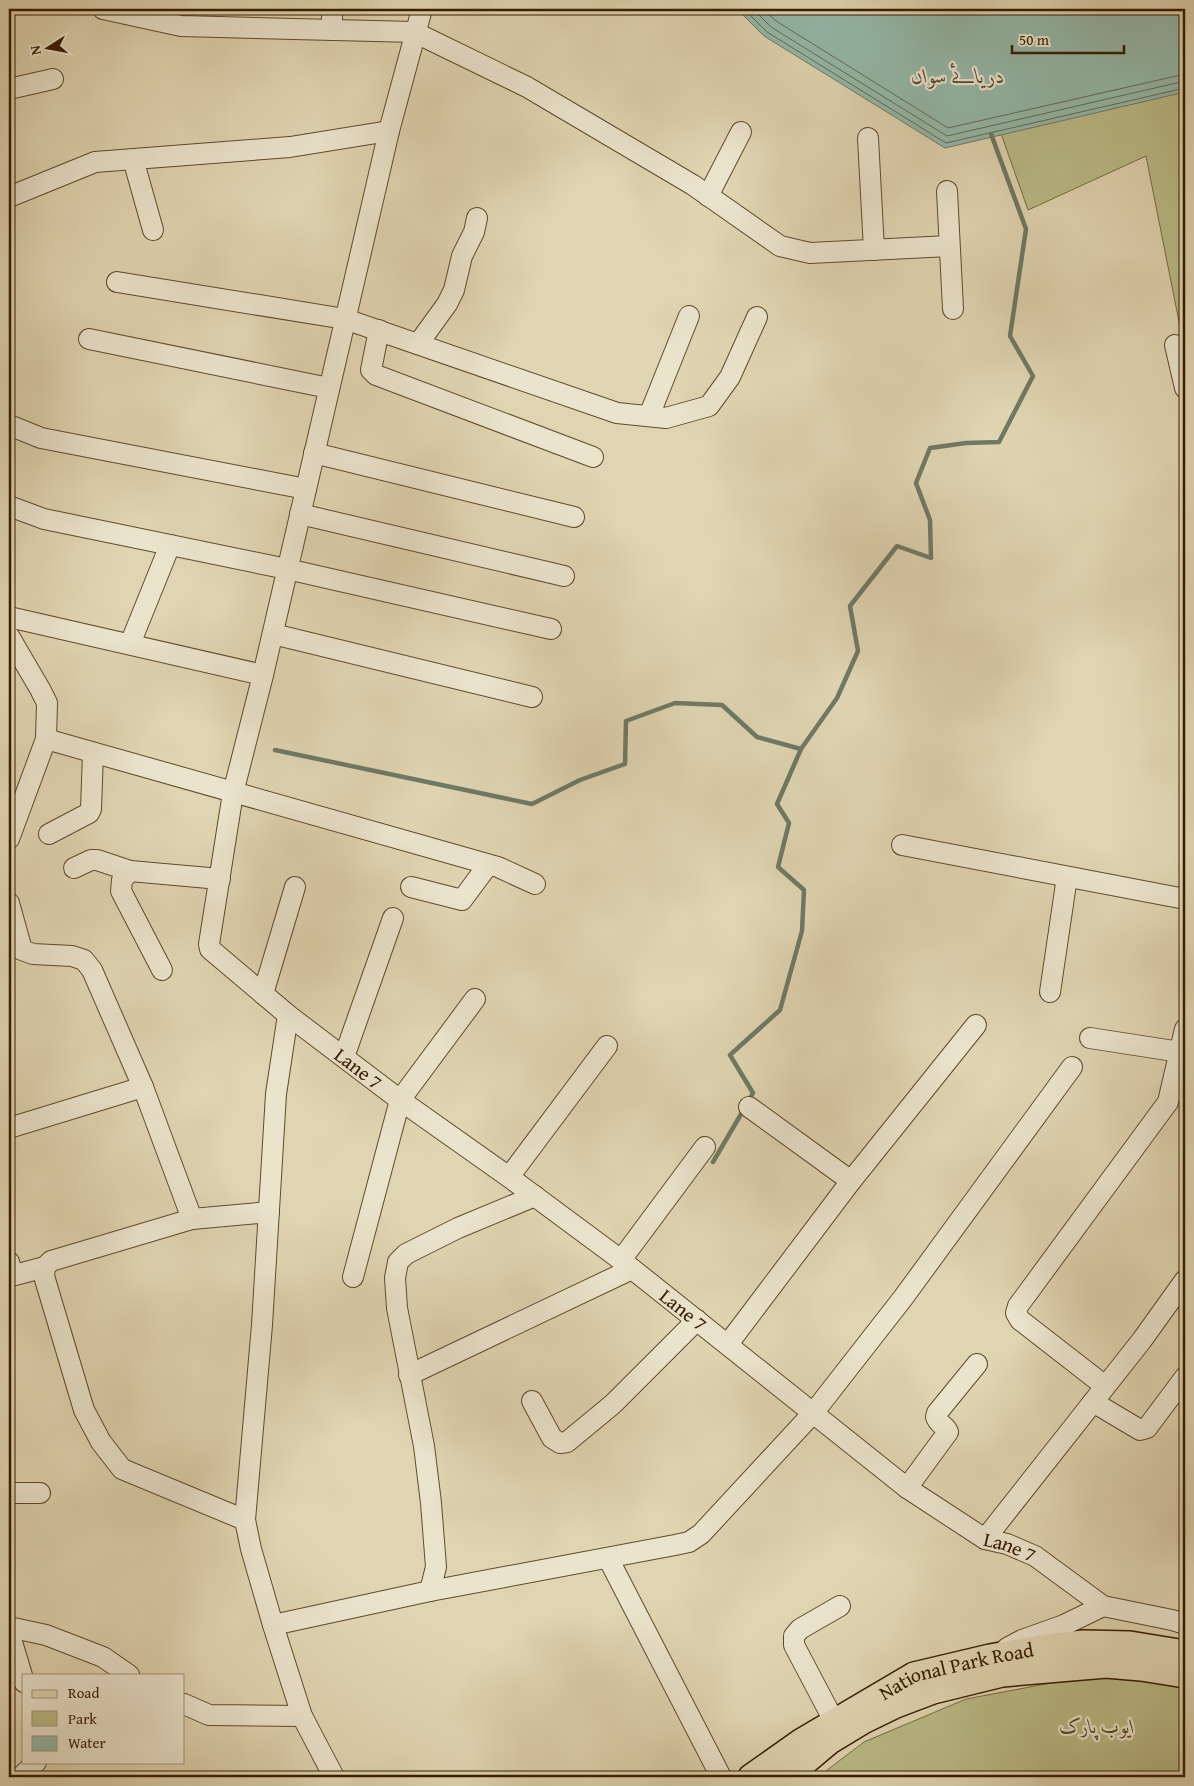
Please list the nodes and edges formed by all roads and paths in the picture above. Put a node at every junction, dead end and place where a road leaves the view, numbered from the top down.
1 (103, 9) edge
2 (332, 9) edge
3 (422, 9) edge
4 (148, 14) edge
5 (332, 30) junction
6 (414, 32) junction
7 (52, 80) dead end
8 (9, 89) edge
9 (389, 131) junction
10 (741, 132) dead end
11 (868, 138) dead end
12 (133, 159) junction
13 (947, 191) dead end
14 (708, 196) junction
15 (9, 197) edge
16 (477, 218) dead end
17 (153, 230) dead end
18 (949, 246) junction
19 (874, 250) junction
20 (117, 282) dead end
21 (953, 309) dead end
22 (688, 316) dead end
23 (757, 317) dead end
24 (345, 319) junction
25 (379, 330) junction
26 (89, 340) dead end
27 (418, 344) junction
28 (1175, 345) dead end
29 (329, 388) junction
30 (1185, 388) edge
31 (649, 416) junction
32 (9, 425) edge
33 (314, 453) junction
34 (593, 456) dead end
35 (306, 489) junction
36 (9, 506) edge
37 (300, 514) junction
38 (574, 517) dead end
39 (170, 545) junction
40 (287, 569) junction
41 (564, 576) dead end
42 (9, 616) edge
43 (552, 629) dead end
44 (272, 634) junction
45 (9, 636) edge
46 (130, 644) junction
47 (263, 675) junction
48 (532, 697) dead end
49 (46, 739) junction
50 (93, 752) junction
51 (233, 793) junction
52 (49, 834) dead end
53 (9, 839) edge
54 (902, 845) dead end
55 (488, 865) junction
56 (74, 868) dead end
57 (130, 870) junction
58 (1067, 877) junction
59 (220, 880) junction
60 (535, 884) dead end
61 (295, 886) dead end
62 (410, 887) dead end
63 (1185, 899) edge
64 (9, 903) edge
65 (393, 918) dead end
66 (15, 953) edge
67 (162, 970) dead end
68 (1050, 992) dead end
69 (263, 994) junction
70 (475, 999) dead end
71 (288, 1015) junction
72 (976, 1025) dead end
73 (1185, 1029) edge
74 (1090, 1038) dead end
75 (607, 1046) dead end
76 (1180, 1052) junction
77 (344, 1057) junction
78 (1072, 1067) dead end
79 (144, 1087) junction
80 (400, 1100) junction
81 (749, 1107) dead end
82 (9, 1128) edge
83 (705, 1147) dead end
84 (509, 1177) junction
85 (851, 1181) junction
86 (535, 1196) junction
87 (269, 1212) junction
88 (192, 1219) junction
89 (9, 1262) edge
90 (626, 1264) junction
91 (45, 1267) junction
92 (353, 1278) dead end
93 (1185, 1280) edge
94 (697, 1320) junction
95 (728, 1344) junction
96 (977, 1364) dead end
97 (409, 1376) junction
98 (1185, 1377) edge
99 (1105, 1386) junction
100 (532, 1401) dead end
101 (1092, 1402) junction
102 (814, 1412) junction
103 (907, 1488) junction
104 (9, 1493) edge
105 (40, 1494) dead end
106 (245, 1520) junction
107 (985, 1539) junction
108 (608, 1558) junction
109 (430, 1591) junction
110 (840, 1606) dead end
111 (1103, 1606) junction
112 (1185, 1624) edge
113 (273, 1625) junction
114 (9, 1627) edge
115 (9, 1632) edge
116 (1185, 1653) edge
117 (990, 1657) junction
118 (128, 1674) edge
119 (22, 1675) edge
120 (1185, 1675) edge
121 (185, 1704) edge
122 (302, 1716) junction
123 (834, 1721) junction
124 (807, 1748) junction
125 (34, 1764) edge
126 (21, 1777) edge
127 (334, 1777) edge
128 (721, 1777) edge
129 (751, 1777) edge
130 (787, 1777) edge

1 - 4 street
2 - 5 street
3 - 6 street
4 - 5 street
5 - 6 street
6 - 9 street
6 - 14 street
7 - 8 street
9 - 12 street
9 - 24 street
10 - 14 street
11 - 19 street
12 - 15 street
12 - 17 street
13 - 18 street
14 - 19 street
16 - 27 street
18 - 19 street
18 - 21 street
20 - 24 street
22 - 31 street
23 - 31 street
24 - 25 street
24 - 29 street
25 - 27 street
25 - 34 street
26 - 29 street
27 - 31 street
28 - 30 street
29 - 33 street
32 - 35 street
33 - 35 street
33 - 38 street
35 - 37 street
36 - 39 street
37 - 40 street
37 - 41 street
39 - 40 street
39 - 46 street
40 - 43 street
40 - 44 street
42 - 46 street
44 - 47 street
44 - 48 street
45 - 49 street
46 - 47 street
47 - 51 street
49 - 50 street
49 - 53 street
50 - 51 street
50 - 52 street
51 - 55 street
51 - 59 street
54 - 58 street
55 - 60 street
55 - 62 street
56 - 57 street
57 - 59 street
57 - 67 street
58 - 63 street
58 - 68 street
59 - 69 street, Lane 7
61 - 69 street
64 - 66 street
65 - 77 street
66 - 79 street
69 - 71 street, Lane 7
70 - 80 street
71 - 77 street, Lane 7
71 - 87 street
72 - 85 street
73 - 76 street
74 - 76 street
75 - 84 street
76 - 99 street
77 - 80 street, Lane 7
78 - 102 street
79 - 82 street
79 - 88 street
80 - 84 street, Lane 7
80 - 92 street
81 - 85 street
83 - 90 street
84 - 86 street, Lane 7
85 - 95 street
86 - 90 street, Lane 7
86 - 97 street
87 - 88 street
87 - 106 street
88 - 91 street
89 - 91 street
90 - 94 street, Lane 7
90 - 97 street
91 - 106 street
93 - 99 street
94 - 95 street, Lane 7
94 - 100 street
95 - 102 street, Lane 7
96 - 103 street
97 - 109 street
98 - 101 street
99 - 101 street
101 - 107 street
102 - 103 street, Lane 7
102 - 108 street
103 - 107 street, Lane 7
104 - 105 street
106 - 113 street
107 - 111 street, Lane 7
108 - 109 street
108 - 128 street
109 - 113 street
110 - 123 street
111 - 112 street, Lane 7
111 - 117 street
113 - 122 street
114 - 118 street
115 - 119 street
116 - 117 main road, National Park Road
117 - 123 main road, National Park Road
120 - 124 main road, National Park Road
121 - 122 street
122 - 127 street
123 - 124 main road, National Park Road
124 - 129 main road, National Park Road
124 - 130 main road, National Park Road
125 - 126 street

